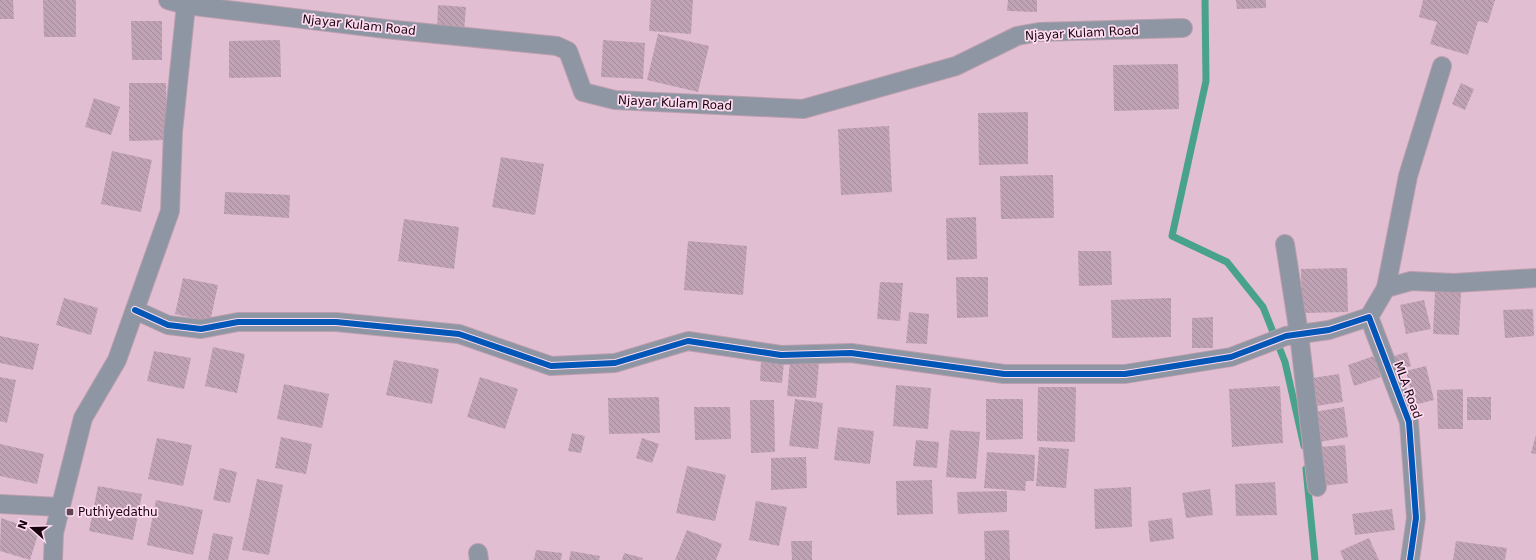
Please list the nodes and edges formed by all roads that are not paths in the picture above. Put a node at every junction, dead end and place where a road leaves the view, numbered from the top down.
1 (168, 0) edge
2 (186, 2) edge
3 (1183, 28) dead end
4 (1442, 66) dead end
5 (1285, 244) dead end
6 (1536, 278) edge
7 (1386, 288) junction
8 (135, 310) junction
9 (1369, 317) junction
10 (1292, 335) junction
11 (1317, 487) dead end
12 (0, 504) edge
13 (60, 507) junction
14 (53, 560) edge
15 (1410, 560) edge

1 - 2 street
2 - 3 street, Njayar Kulam Road
2 - 8 street
4 - 7 street
5 - 10 street
6 - 7 street
7 - 9 street
8 - 10 street
8 - 13 street
9 - 10 street
9 - 15 street, MLA Road
10 - 11 street
12 - 13 street
13 - 14 street

